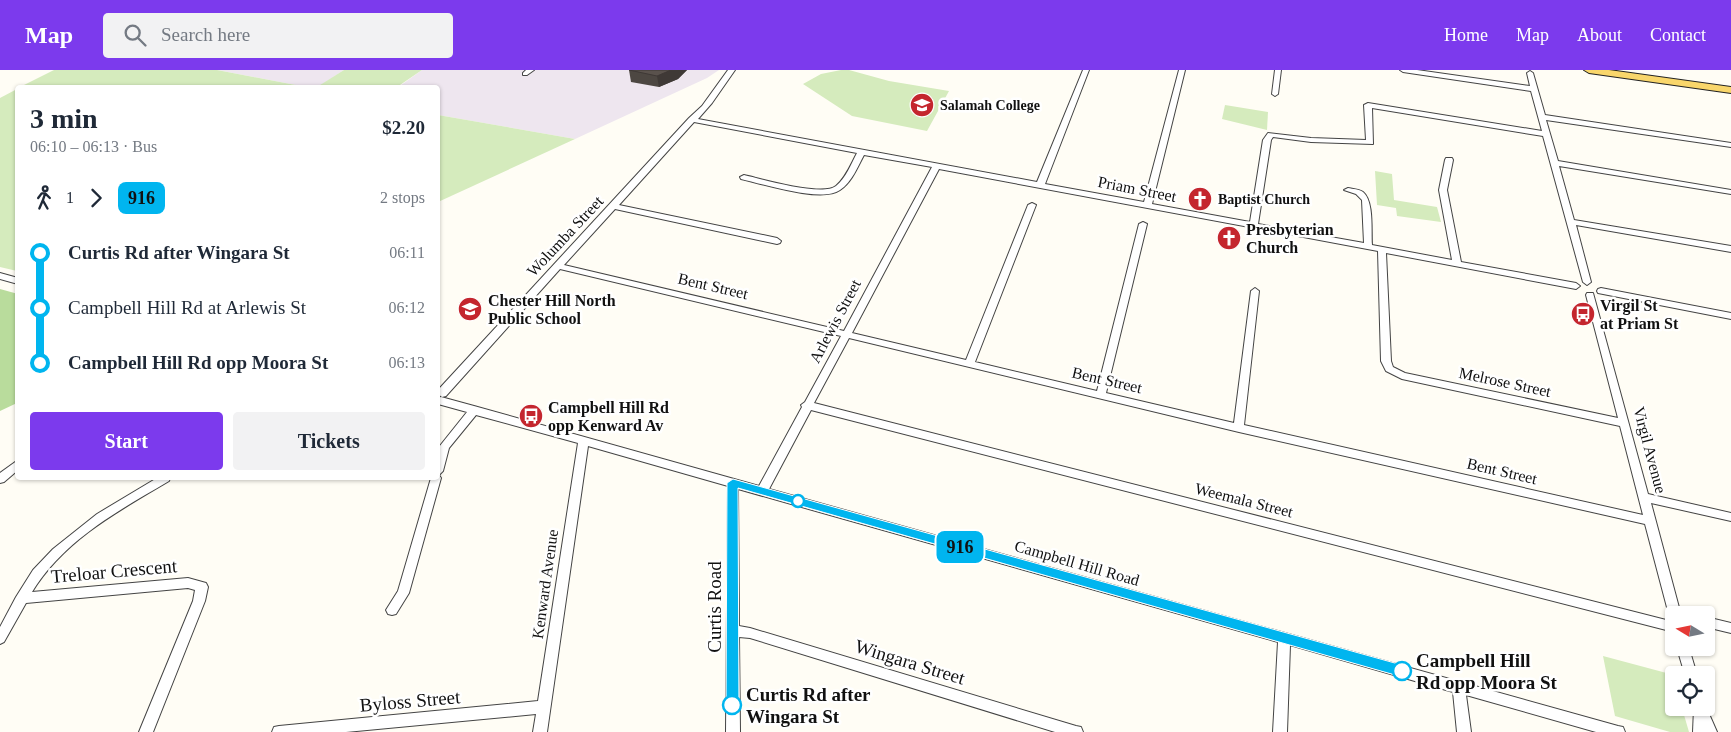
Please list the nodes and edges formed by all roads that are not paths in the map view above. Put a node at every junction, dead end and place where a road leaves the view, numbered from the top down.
1 (732, 70) edge
2 (1086, 70) edge
3 (1182, 70) edge
4 (1278, 70) edge
5 (1404, 70) edge
6 (1589, 70) edge
7 (1530, 73) dead end
8 (1534, 89) junction
9 (1731, 90) edge
10 (1275, 94) dead end
11 (1542, 117) junction
12 (692, 120) junction
13 (1546, 134) junction
14 (1731, 146) edge
15 (862, 152) junction
16 (1449, 160) dead end
17 (1555, 163) junction
18 (937, 166) junction
19 (744, 177) dead end
20 (1040, 186) junction
21 (1348, 190) dead end
22 (1731, 192) edge
23 (1032, 205) dead end
24 (614, 206) junction
25 (1147, 206) junction
26 (1570, 222) junction
27 (1143, 224) dead end
28 (1253, 226) junction
29 (777, 241) dead end
30 (1368, 247) junction
31 (1731, 249) edge
32 (1382, 250) junction
33 (1456, 264) junction
34 (558, 266) junction
35 (0, 276) edge
36 (15, 280) edge
37 (1587, 282) junction
38 (1576, 286) junction
39 (1255, 291) dead end
40 (1601, 291) junction
41 (1590, 295) junction
42 (1731, 316) edge
43 (845, 334) junction
44 (969, 364) junction
45 (1101, 395) junction
46 (440, 397) edge
47 (806, 405) junction
48 (474, 410) junction
49 (1624, 423) junction
50 (1239, 428) junction
51 (583, 442) junction
52 (440, 463) edge
53 (15, 466) edge
54 (0, 479) edge
55 (162, 480) edge
56 (435, 480) edge
57 (733, 483) junction
58 (762, 491) junction
59 (1644, 496) junction
60 (1731, 517) edge
61 (1650, 521) junction
62 (24, 598) junction
63 (1675, 606) edge
64 (392, 610) dead end
65 (1715, 624) edge
66 (1665, 625) edge
67 (1731, 628) edge
68 (732, 631) junction
69 (0, 638) edge
70 (1284, 638) junction
71 (1459, 687) junction
72 (544, 707) junction
73 (1699, 716) edge
74 (1703, 716) edge
75 (146, 732) edge
76 (279, 732) edge
77 (540, 732) edge
78 (732, 732) edge
79 (1076, 732) edge
80 (1280, 732) edge
81 (1464, 732) edge
82 (1618, 732) edge
83 (1700, 732) edge
84 (1710, 732) edge

1 - 12 street, Wolumba Street
2 - 20 street
3 - 25 street
4 - 10 street
5 - 8 street
6 - 9 main road
7 - 8 street
8 - 11 street
11 - 13 street
11 - 14 street
12 - 15 street, Priam Street
12 - 24 street, Wolumba Street
13 - 17 street
13 - 28 street
15 - 18 street, Priam Street
15 - 19 street
16 - 33 street
17 - 22 street
17 - 26 street
18 - 20 street, Priam Street
18 - 43 street, Arlewis Street
20 - 25 street, Priam Street
21 - 30 street
23 - 44 street
24 - 29 street
24 - 34 street, Wolumba Street
25 - 28 street, Priam Street
26 - 31 street
26 - 37 street
27 - 45 street
28 - 30 street, Priam Street
30 - 32 street, Priam Street
32 - 33 street, Priam Street
32 - 49 street, Melrose Street
33 - 38 street, Priam Street
34 - 43 street, Bent Street
34 - 46 street, Wolumba Street
35 - 36 street
37 - 38 street
37 - 40 street
38 - 41 street
39 - 50 street
40 - 41 street
40 - 42 street
41 - 49 street, Virgil Avenue
43 - 44 street, Bent Street
43 - 47 street, Arlewis Street
44 - 45 street, Bent Street
45 - 50 street, Bent Street
46 - 48 street, Campbell Hill Road
47 - 58 street, Arlewis Street
47 - 66 street, Weemala Street
48 - 51 street, Campbell Hill Road
48 - 52 street
49 - 59 street, Virgil Avenue
50 - 61 street, Bent Street
51 - 57 street, Campbell Hill Road
51 - 72 street, Kenward Avenue
53 - 54 street
55 - 62 street
56 - 64 street
57 - 58 street, Campbell Hill Road
57 - 68 street, Curtis Road
58 - 70 street, Campbell Hill Road
59 - 60 street
59 - 61 street, Virgil Avenue
61 - 63 street, Virgil Avenue
62 - 69 street
62 - 75 street, Treloar Crescent
65 - 67 street
68 - 78 street, Curtis Road
68 - 79 street, Wingara Street
70 - 71 street, Campbell Hill Road
70 - 80 street
71 - 81 street
71 - 82 street, Campbell Hill Road
72 - 76 street, Byloss Street
72 - 77 street, Kenward Avenue
73 - 83 street
74 - 84 street

